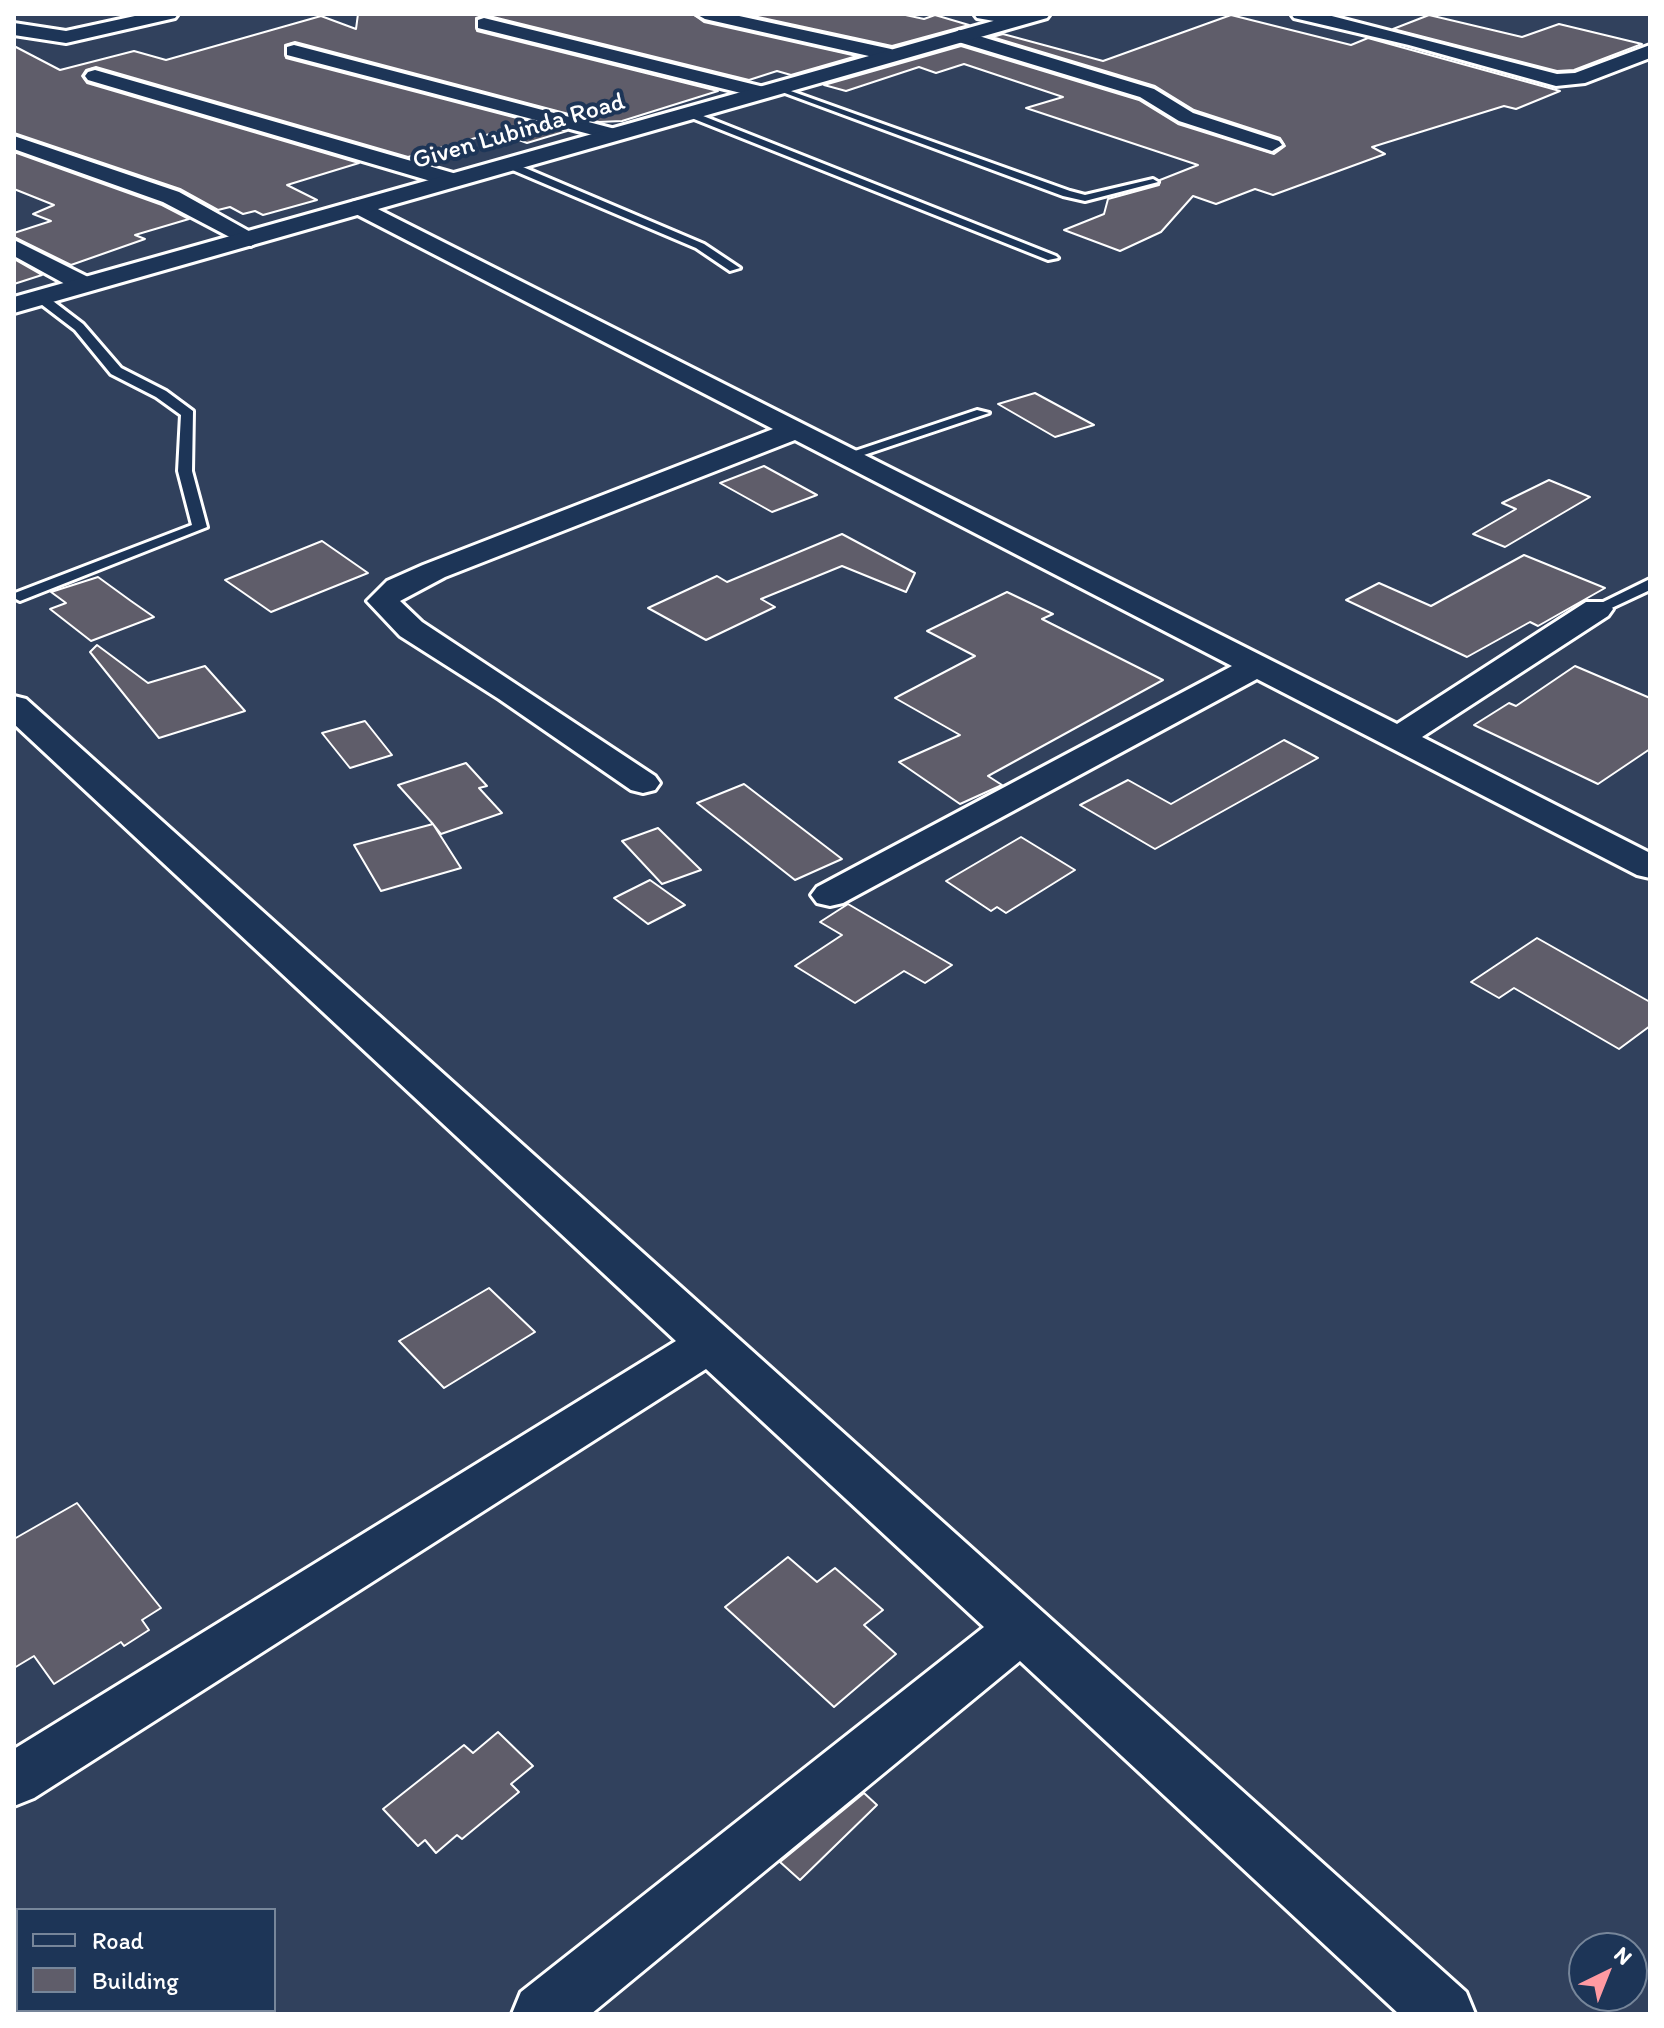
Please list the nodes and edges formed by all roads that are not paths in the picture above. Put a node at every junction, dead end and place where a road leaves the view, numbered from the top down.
1 (169, 14) edge
2 (705, 14) edge
3 (983, 14) edge
4 (1300, 14) edge
5 (1397, 16) edge
6 (1028, 17) edge
7 (484, 24) dead end
8 (1349, 26) junction
9 (14, 29) edge
10 (959, 36) junction
11 (294, 51) dead end
12 (1650, 51) edge
13 (891, 55) junction
14 (95, 76) dead end
15 (769, 90) junction
16 (688, 113) junction
17 (612, 134) junction
18 (14, 142) edge
19 (1272, 145) dead end
20 (507, 164) junction
21 (452, 180) junction
22 (1153, 182) dead end
23 (360, 207) junction
24 (251, 239) junction
25 (14, 247) edge
26 (1052, 258) dead end
27 (734, 268) dead end
28 (85, 285) junction
29 (41, 298) junction
30 (14, 305) edge
31 (982, 413) dead end
32 (796, 430) junction
33 (847, 456) junction
34 (1650, 584) edge
35 (20, 596) dead end
36 (1597, 609) joint
37 (1257, 666) junction
38 (14, 706) edge
39 (1398, 738) junction
40 (643, 783) dead end
41 (1650, 867) edge
42 (830, 895) dead end
43 (710, 1343) junction
44 (1022, 1628) junction
45 (14, 1780) edge
46 (543, 2014) edge
47 (1444, 2014) edge

1 - 9 street
2 - 13 street
3 - 6 street
4 - 8 street
5 - 8 street
6 - 10 street, Given Lubinda Road
7 - 15 street
8 - 12 street
10 - 13 street, Given Lubinda Road
10 - 19 street
11 - 17 street
13 - 15 street, Given Lubinda Road
14 - 21 street
15 - 16 street, Given Lubinda Road
15 - 22 lane
16 - 17 street, Given Lubinda Road
16 - 26 lane
17 - 20 street, Given Lubinda Road
18 - 24 street
20 - 21 street, Given Lubinda Road
20 - 27 lane
21 - 23 street, Given Lubinda Road
23 - 24 street, Given Lubinda Road
23 - 32 street
24 - 28 street, Given Lubinda Road
25 - 28 street
28 - 29 street, Given Lubinda Road
29 - 30 street, Given Lubinda Road
29 - 35 lane
31 - 33 lane
32 - 33 street
32 - 40 street
33 - 37 street
34 - 36 lane
36 - 39 street
37 - 39 street
37 - 42 street
38 - 43 street
39 - 41 street
43 - 44 street
43 - 45 street
44 - 46 street
44 - 47 street

